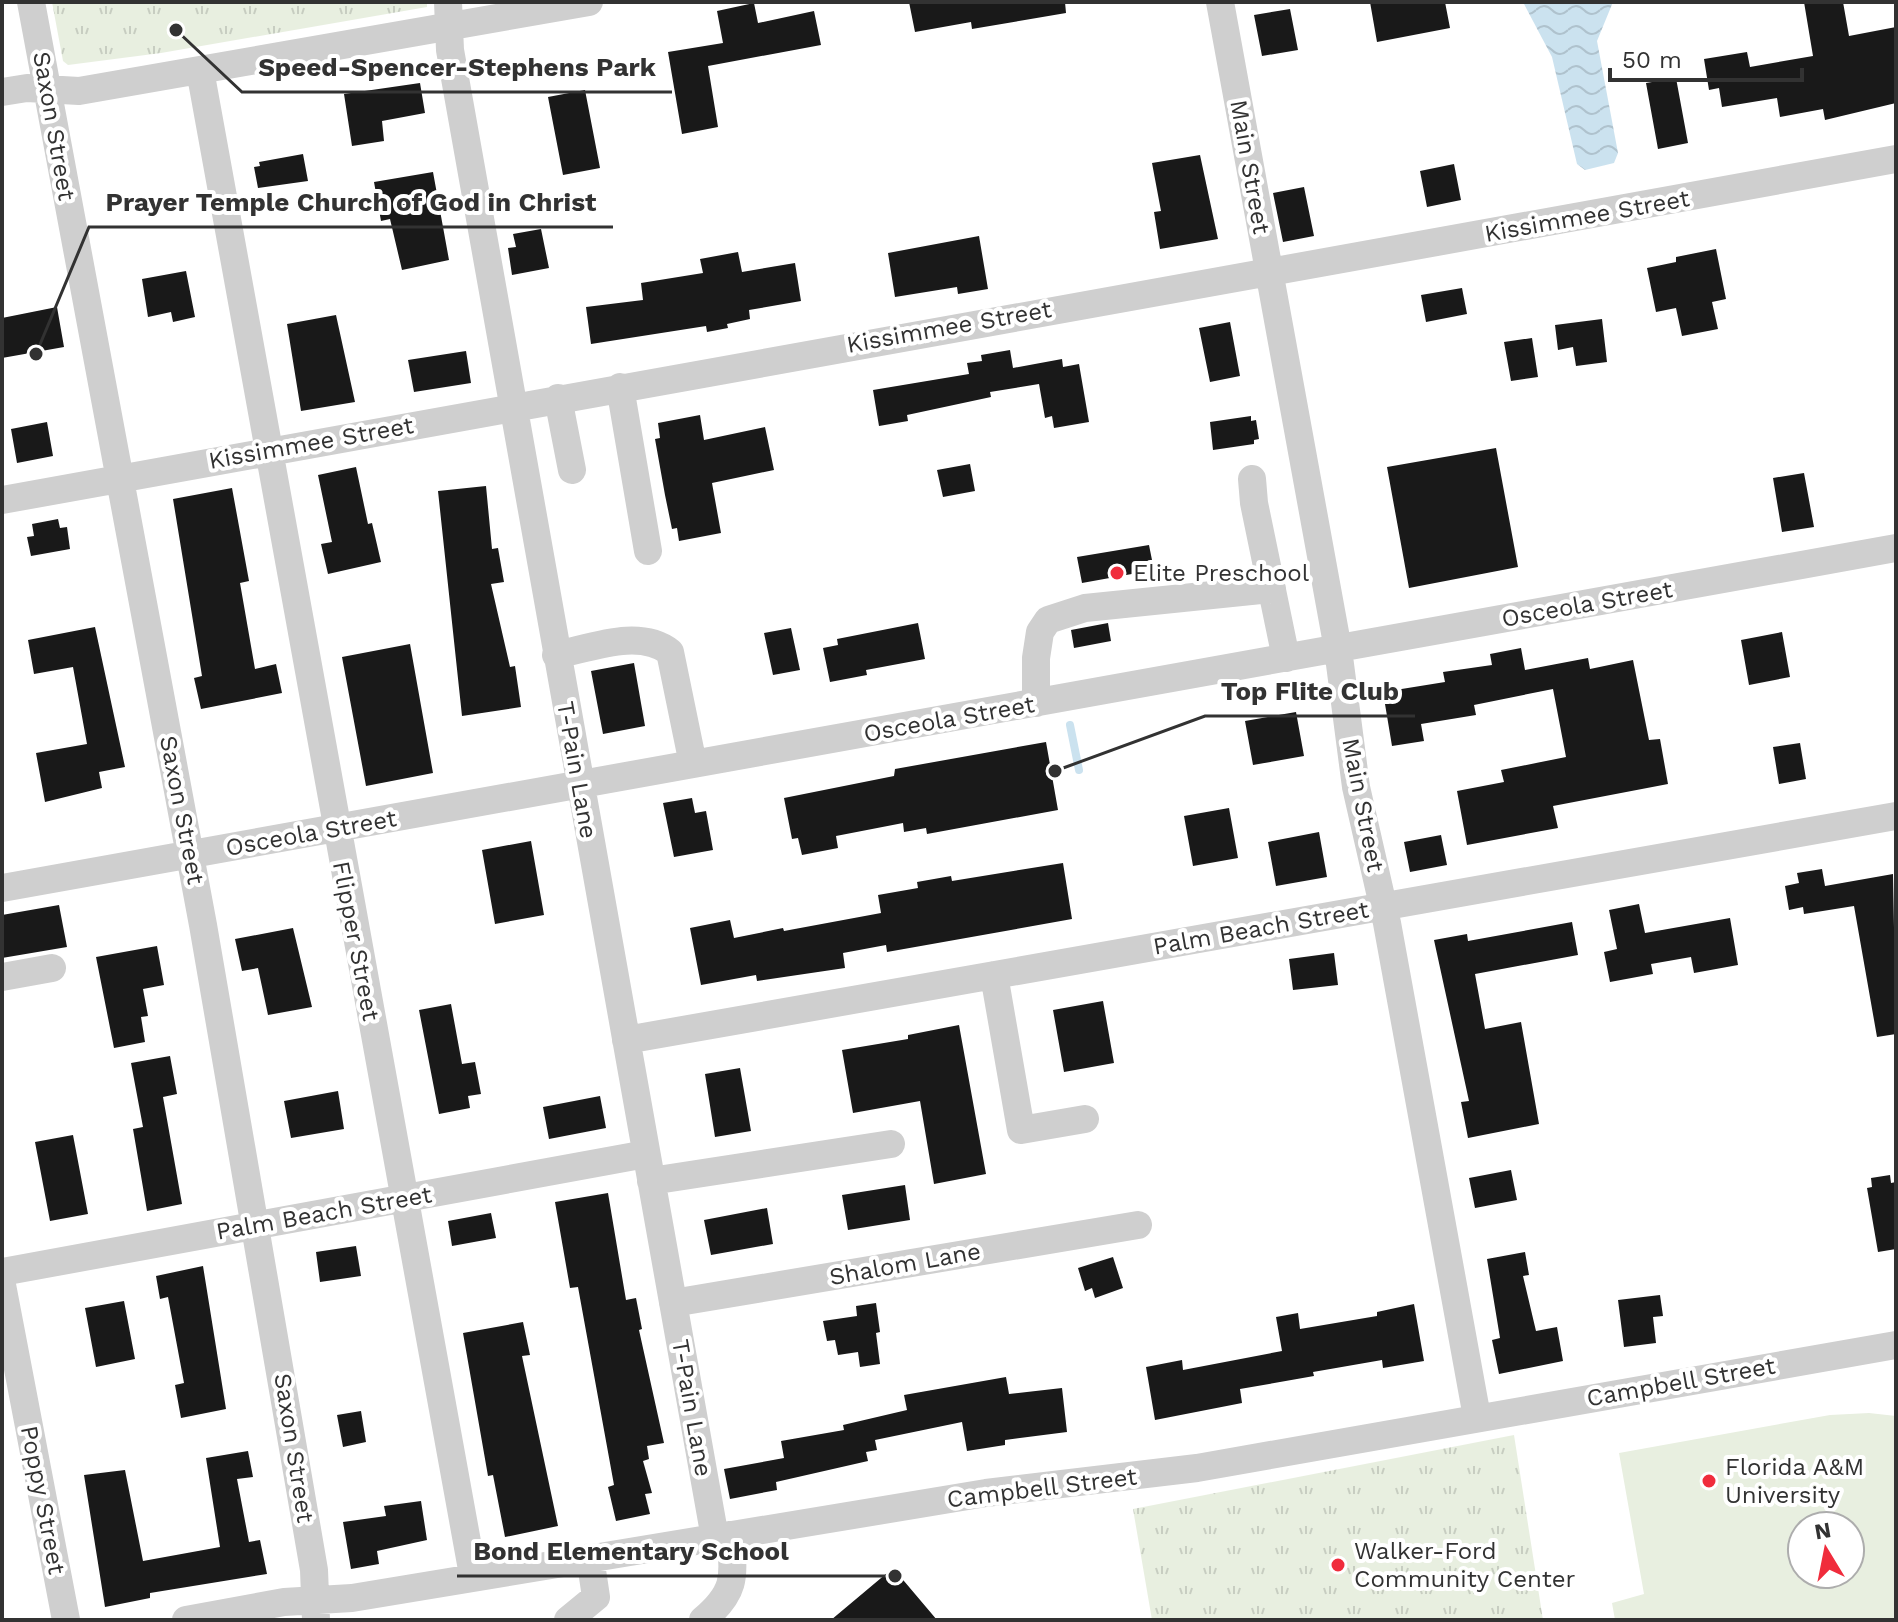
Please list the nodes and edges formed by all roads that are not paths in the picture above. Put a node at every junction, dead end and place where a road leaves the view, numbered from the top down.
1 (31, 2) edge
2 (589, 2) edge
3 (1220, 2) edge
4 (448, 15) edge
5 (200, 70) junction
6 (47, 89) junction
7 (2, 92) edge
8 (1896, 159) edge
9 (1269, 269) junction
10 (620, 387) junction
11 (558, 398) junction
12 (511, 407) junction
13 (271, 450) junction
14 (572, 470) dead end
15 (119, 478) junction
16 (1252, 479) dead end
17 (2, 500) edge
18 (1896, 548) edge
19 (648, 551) dead end
20 (1272, 589) junction
21 (1338, 649) junction
22 (556, 655) junction
23 (1286, 658) junction
24 (1036, 703) junction
25 (693, 764) junction
26 (579, 785) junction
27 (1896, 816) edge
28 (335, 828) junction
29 (190, 854) junction
30 (2, 888) edge
31 (1384, 906) junction
32 (52, 968) dead end
33 (994, 975) junction
34 (2, 977) edge
35 (626, 1040) junction
36 (1085, 1119) dead end
37 (891, 1144) dead end
38 (648, 1168) junction
39 (405, 1198) junction
40 (256, 1225) junction
41 (1138, 1225) dead end
42 (2, 1272) edge
43 (2, 1285) edge
44 (673, 1303) junction
45 (1896, 1345) edge
46 (1477, 1417) junction
47 (722, 1536) junction
48 (590, 1557) junction
49 (473, 1575) junction
50 (316, 1610) edge
51 (66, 1620) edge
52 (186, 1620) edge
53 (568, 1620) edge
54 (703, 1620) edge

1 - 6 street, Saxon Street
2 - 4 street
3 - 9 street, Main Street
4 - 5 street
4 - 12 street, T-Pain Lane
5 - 6 street
5 - 13 street, Flipper Street
6 - 7 street
6 - 15 street, Saxon Street
8 - 9 street, Kissimmee Street
9 - 10 street, Kissimmee Street
9 - 21 street, Main Street
10 - 11 street, Kissimmee Street
10 - 19 street
11 - 12 street, Kissimmee Street
11 - 14 street
12 - 13 street, Kissimmee Street
12 - 22 street, T-Pain Lane
13 - 15 street, Kissimmee Street
13 - 28 street, Flipper Street
15 - 17 street, Kissimmee Street
15 - 29 street, Saxon Street
16 - 20 street
18 - 21 street, Osceola Street
20 - 23 street
20 - 24 street
21 - 23 street, Osceola Street
21 - 31 street, Main Street
22 - 25 street
22 - 26 street, T-Pain Lane
23 - 24 street, Osceola Street
24 - 25 street, Osceola Street
25 - 26 street, Osceola Street
26 - 28 street, Osceola Street
26 - 35 street, T-Pain Lane
27 - 31 street, Palm Beach Street
28 - 29 street, Osceola Street
28 - 39 street, Flipper Street
29 - 30 street, Osceola Street
29 - 40 street, Saxon Street
31 - 33 street, Palm Beach Street
31 - 46 street, Main Street
32 - 34 street
33 - 35 street, Palm Beach Street
33 - 36 street
35 - 38 street, T-Pain Lane
37 - 38 street, Palm Beach Street
38 - 39 street, Palm Beach Street
38 - 44 street, T-Pain Lane
39 - 40 street, Palm Beach Street
39 - 49 street, Flipper Street
40 - 42 street, Palm Beach Street
40 - 50 street, Saxon Street
41 - 44 street, Shalom Lane
43 - 51 street, Poppy Street
44 - 47 street, T-Pain Lane
45 - 46 street, Campbell Street
46 - 47 street, Campbell Street
47 - 48 street, Campbell Street
47 - 54 street, T-Pain Lane
48 - 49 street, Campbell Street
48 - 53 street
49 - 50 street, Campbell Street
50 - 52 street, Campbell Street

